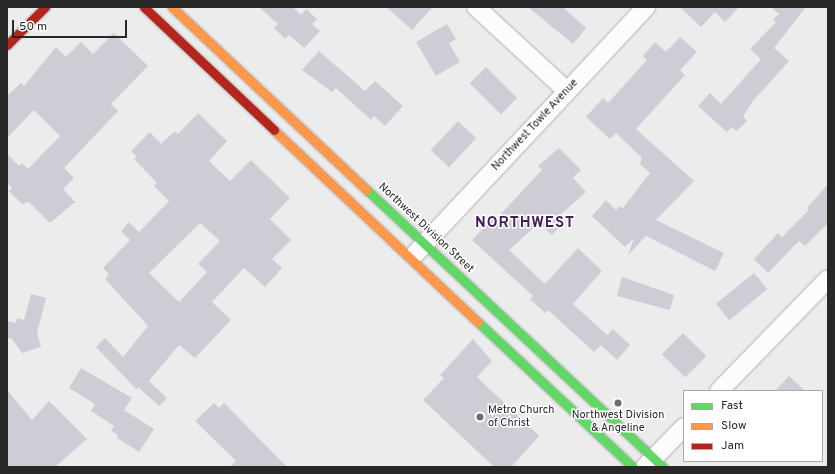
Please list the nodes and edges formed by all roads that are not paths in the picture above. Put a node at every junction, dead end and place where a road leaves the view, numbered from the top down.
1 (45, 7) edge
2 (144, 7) edge
3 (172, 7) edge
4 (476, 7) edge
5 (646, 7) edge
6 (7, 45) edge
7 (567, 91) junction
8 (424, 243) junction
9 (411, 259) junction
10 (828, 279) edge
11 (720, 390) edge
12 (683, 428) edge
13 (654, 464) edge
14 (633, 467) edge

1 - 6 main road
2 - 9 main road
3 - 8 main road, Northwest Division Street
4 - 7 street
5 - 7 street, Northwest Towle Avenue
7 - 8 street, Northwest Towle Avenue
8 - 9 street, Northwest Towle Avenue
8 - 13 main road, Northwest Division Street
9 - 14 main road
10 - 11 street
12 - 13 street

